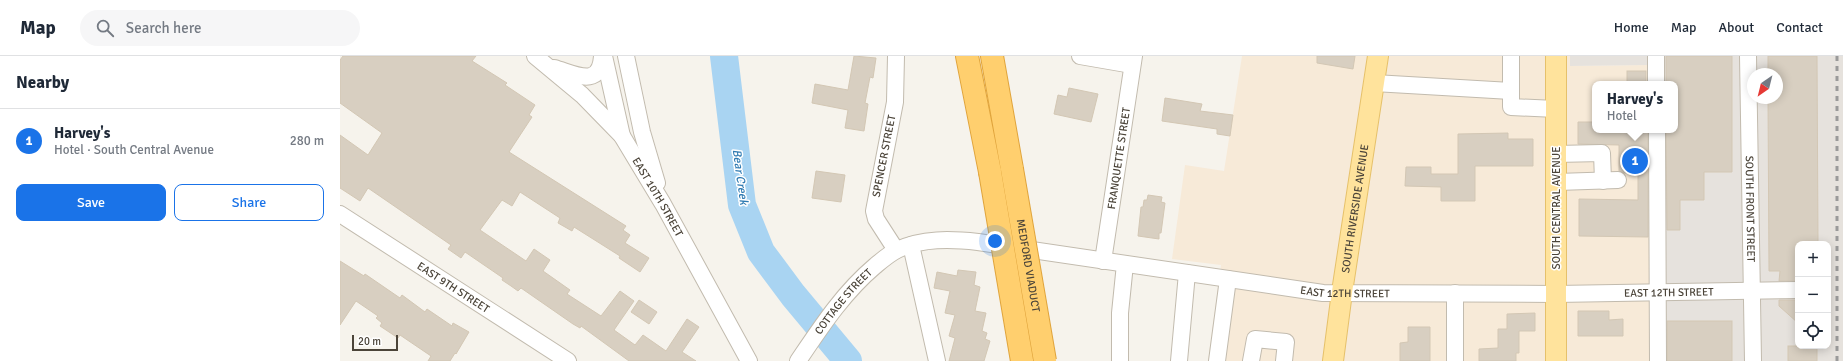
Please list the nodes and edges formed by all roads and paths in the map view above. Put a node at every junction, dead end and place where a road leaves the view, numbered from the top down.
1 (535, 56) edge
2 (603, 56) edge
3 (626, 56) edge
4 (896, 56) edge
5 (967, 56) edge
6 (992, 56) edge
7 (1080, 56) edge
8 (1378, 56) edge
9 (1511, 56) edge
10 (1556, 56) edge
11 (1656, 56) edge
12 (1748, 56) edge
13 (1133, 60) edge
14 (550, 67) junction
15 (1656, 81) edge
16 (1374, 82) junction
17 (1511, 91) junction
18 (1556, 110) junction
19 (1657, 133) edge
20 (622, 136) junction
21 (1556, 154) junction
22 (1557, 182) junction
23 (663, 204) junction
24 (340, 214) edge
25 (904, 248) junction
26 (1104, 261) junction
27 (1125, 264) junction
28 (1187, 273) junction
29 (1228, 279) junction
30 (1795, 290) edge
31 (1752, 291) junction
32 (1342, 292) junction
33 (1657, 292) junction
34 (1455, 293) junction
35 (1556, 294) junction
36 (568, 361) edge
37 (749, 361) edge
38 (798, 361) edge
39 (937, 361) edge
40 (1022, 361) edge
41 (1045, 361) edge
42 (1120, 361) edge
43 (1179, 361) edge
44 (1217, 361) edge
45 (1251, 361) edge
46 (1284, 361) edge
47 (1333, 361) edge
48 (1455, 361) edge
49 (1556, 361) edge
50 (1658, 361) edge
51 (1753, 361) edge

1 - 14 street, EAST 10TH STREET
2 - 14 street
2 - 20 street
3 - 23 street
4 - 25 street, SPENCER STREET
5 - 40 highway, MEDFORD VIADUCT, bridge
6 - 41 highway, MEDFORD VIADUCT, bridge
7 - 13 street
8 - 16 main road, SOUTH RIVERSIDE AVENUE
9 - 17 street
10 - 18 main road, SOUTH CENTRAL AVENUE
11 - 15 street
12 - 31 street, SOUTH FRONT STREET
13 - 26 street, FRANQUETTE STREET
14 - 20 street, EAST 10TH STREET
16 - 17 street
16 - 32 main road, SOUTH RIVERSIDE AVENUE
17 - 18 street
18 - 21 main road, SOUTH CENTRAL AVENUE
19 - 33 street
20 - 23 street, EAST 10TH STREET
21 - 22 main road, SOUTH CENTRAL AVENUE
21 - 22 street
22 - 35 main road, SOUTH CENTRAL AVENUE
23 - 37 street, EAST 10TH STREET
24 - 36 street, EAST 9TH STREET
25 - 26 street, EAST 12TH STREET
25 - 38 street, COTTAGE STREET
25 - 39 street
26 - 27 street, EAST 12TH STREET
27 - 28 street, EAST 12TH STREET
27 - 42 street
28 - 29 street, EAST 12TH STREET
28 - 43 street
29 - 32 street, EAST 12TH STREET
29 - 44 street
30 - 31 street, EAST 12TH STREET
31 - 33 street, EAST 12TH STREET
31 - 51 street, SOUTH FRONT STREET
32 - 34 street, EAST 12TH STREET
32 - 47 main road, SOUTH RIVERSIDE AVENUE
33 - 35 street, EAST 12TH STREET
33 - 50 street
34 - 35 street, EAST 12TH STREET
34 - 48 street
35 - 49 main road, SOUTH CENTRAL AVENUE
45 - 46 street

